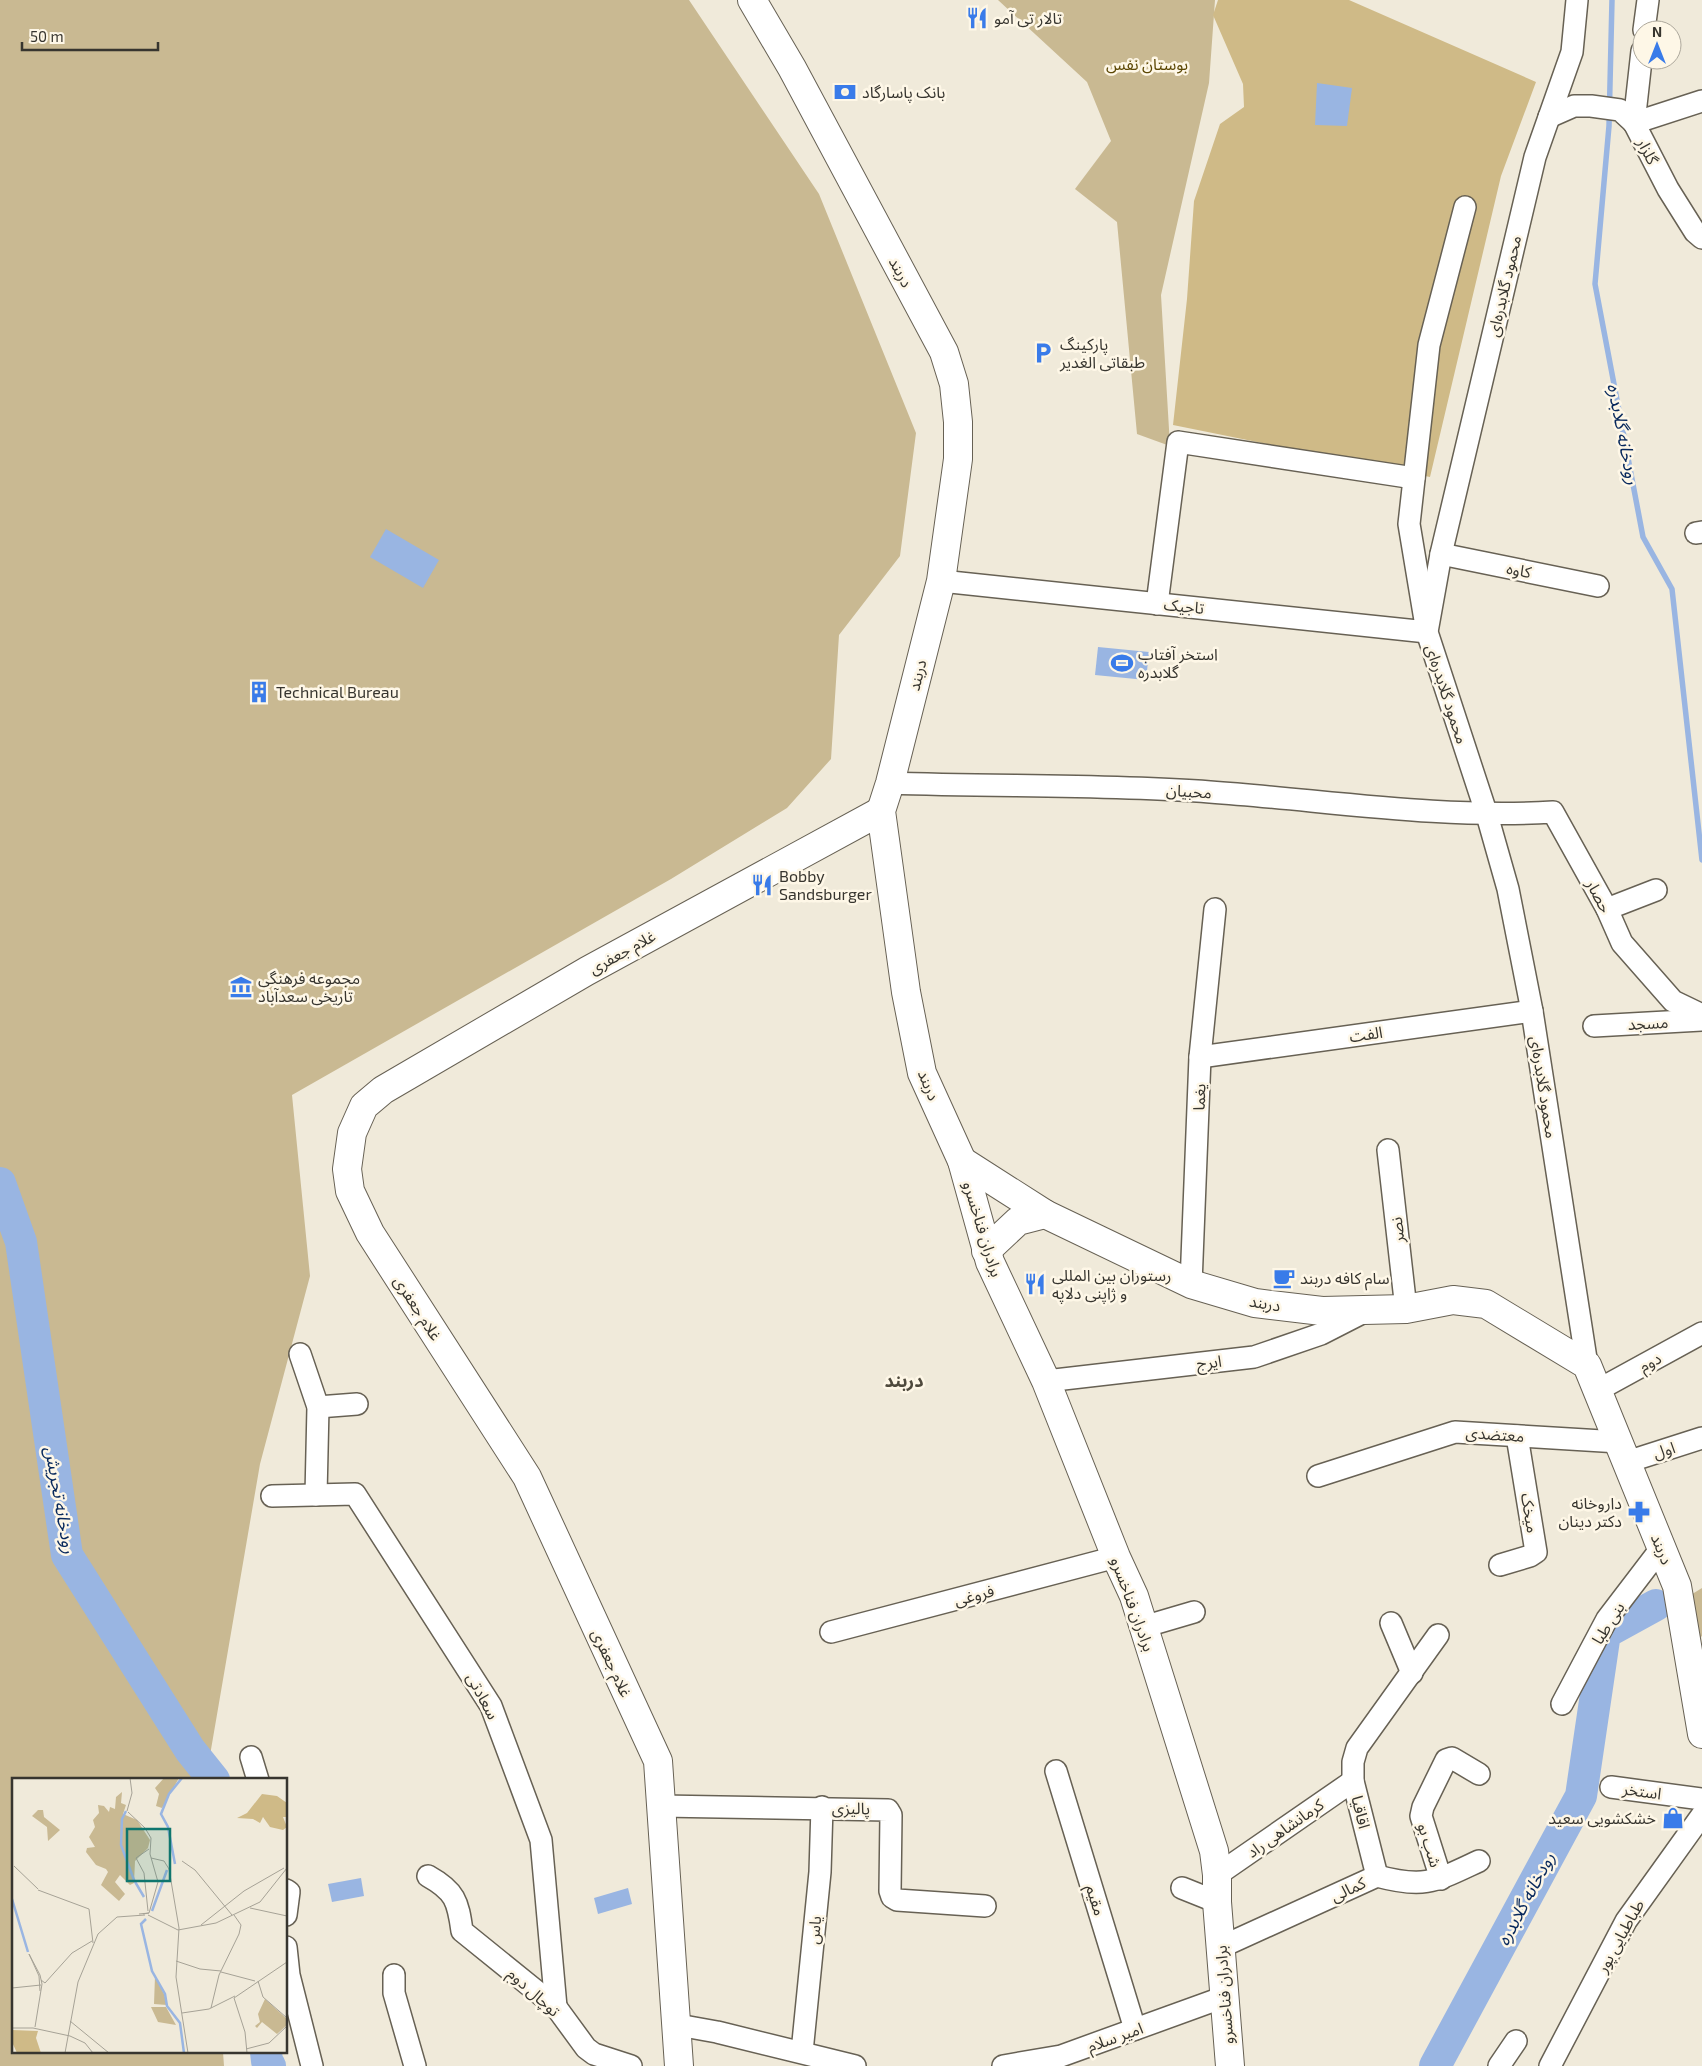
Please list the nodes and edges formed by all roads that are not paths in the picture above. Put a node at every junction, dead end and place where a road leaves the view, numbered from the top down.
1 (752, 0) edge
2 (1577, 0) edge
3 (1648, 0) edge
4 (1645, 20) edge
5 (1638, 70) edge
6 (1702, 101) edge
7 (1627, 116) junction
8 (1549, 117) junction
9 (1465, 207) dead end
10 (1702, 238) edge
11 (1414, 478) junction
12 (1441, 554) junction
13 (941, 581) junction
14 (1598, 586) dead end
15 (1157, 604) junction
16 (1427, 632) junction
17 (890, 783) junction
18 (880, 811) junction
19 (1487, 815) junction
20 (1656, 890) dead end
21 (1607, 909) junction
22 (1215, 910) dead end
23 (1532, 1011) junction
24 (1702, 1015) edge
25 (1702, 1020) edge
26 (1594, 1026) dead end
27 (1200, 1057) junction
28 (1388, 1150) dead end
29 (962, 1161) junction
30 (1045, 1214) junction
31 (986, 1251) junction
32 (1191, 1284) junction
33 (1406, 1309) junction
34 (1364, 1312) junction
35 (1702, 1333) edge
36 (300, 1354) dead end
37 (1587, 1365) junction
38 (1046, 1381) junction
39 (1598, 1390) junction
40 (357, 1404) dead end
41 (318, 1406) junction
42 (1517, 1436) junction
43 (1702, 1438) edge
44 (1623, 1452) junction
45 (1318, 1476) dead end
46 (316, 1495) junction
47 (272, 1496) dead end
48 (1662, 1547) junction
49 (1116, 1558) junction
50 (1500, 1565) dead end
51 (1194, 1612) dead end
52 (1391, 1623) dead end
53 (1143, 1627) junction
54 (831, 1632) dead end
55 (1438, 1635) dead end
56 (1412, 1673) junction
57 (1562, 1704) dead end
58 (1702, 1734) edge
59 (251, 1757) dead end
60 (1056, 1772) dead end
61 (1479, 1774) dead end
62 (257, 1778) edge
63 (1353, 1780) junction
64 (1611, 1787) dead end
65 (1702, 1799) edge
66 (661, 1806) junction
67 (822, 1807) junction
68 (1702, 1815) edge
69 (1479, 1861) dead end
70 (1218, 1875) junction
71 (428, 1876) dead end
72 (1377, 1876) junction
73 (1441, 1879) junction
74 (1182, 1888) dead end
75 (1218, 1902) junction
76 (985, 1906) dead end
77 (1221, 1947) junction
78 (288, 1965) edge
79 (394, 1975) dead end
80 (1224, 1997) junction
81 (556, 2007) junction
82 (678, 2025) junction
83 (1135, 2029) junction
84 (1516, 2041) dead end
85 (802, 2052) junction
86 (312, 2066) edge
87 (415, 2066) edge
88 (631, 2066) edge
89 (679, 2066) edge
90 (855, 2066) edge
91 (1003, 2066) edge
92 (1230, 2066) edge
93 (1499, 2066) edge
94 (1550, 2066) edge

1 - 13 main road, دربند
2 - 8 street, محمود گلابدره‌ای
3 - 4 street
5 - 7 street, گلزار
6 - 7 street
7 - 8 street
7 - 10 street, گلزار
8 - 12 street, محمود گلابدره‌ای
9 - 11 street
11 - 15 street
11 - 16 street
12 - 14 street, کاوه
12 - 16 street, محمود گلابدره‌ای
13 - 15 street, تاجیک
13 - 17 main road, دربند
15 - 16 street, تاجیک
16 - 19 street, محمود گلابدره‌ای
17 - 18 main road, دربند
17 - 19 street, محبیان
18 - 29 main road, دربند
18 - 66 main road, غلام جعفری
19 - 21 street, حصار
19 - 23 street, محمود گلابدره‌ای
20 - 21 street
21 - 24 street, حصار
22 - 27 street, یغما
23 - 27 street, الفت
23 - 37 street, محمود گلابدره‌ای
25 - 26 street, مسجد
27 - 32 street, یغما
28 - 33 street, نصر
29 - 30 main road, دربند
29 - 31 main road, برادران فناخسرو
30 - 31 main road
30 - 32 main road, دربند
31 - 38 main road, برادران فناخسرو
32 - 34 main road, دربند
33 - 34 main road, دربند
33 - 37 main road, دربند
34 - 38 street, ایرج
35 - 39 street, دوم
36 - 41 street
37 - 39 main road, دربند
38 - 49 main road, برادران فناخسرو
39 - 44 main road, دربند
40 - 41 street
41 - 46 street
42 - 44 street, معتضدی
42 - 45 street, معتضدی
42 - 50 street, میخک
43 - 44 street, اول
44 - 48 main road, دربند
46 - 47 street, سعادتی
46 - 81 street, سعادتی
48 - 57 street, بنی طبا
48 - 58 main road, دربند
49 - 53 main road, برادران فناخسرو
49 - 54 street, فروغی
51 - 53 street
52 - 56 street
53 - 70 main road, برادران فناخسرو
55 - 56 street
56 - 63 street, اقاقیا
59 - 62 street
60 - 83 street, مقیم
61 - 73 street, شب بو
63 - 70 street, کرمانشاهی راد
63 - 72 street, اقاقیا
64 - 65 street, استخر
66 - 67 street, پالیزی
66 - 82 main road, غلام جعفری
67 - 76 street, پالیزی
67 - 85 street, یاس
68 - 94 street, طباطبایی پور
69 - 73 street, کمالی
70 - 75 main road, برادران فناخسرو
71 - 81 street, توچال دوم
72 - 73 street, کمالی
72 - 77 street, کمالی
74 - 75 street
75 - 77 main road, برادران فناخسرو
77 - 80 main road, برادران فناخسرو
78 - 86 street
79 - 87 street
80 - 83 street, امیر سلام
80 - 92 main road, برادران فناخسرو
81 - 88 street, توچال دوم
82 - 85 street
82 - 89 main road, غلام جعفری
83 - 91 street, امیر سلام
84 - 93 street
85 - 90 street

